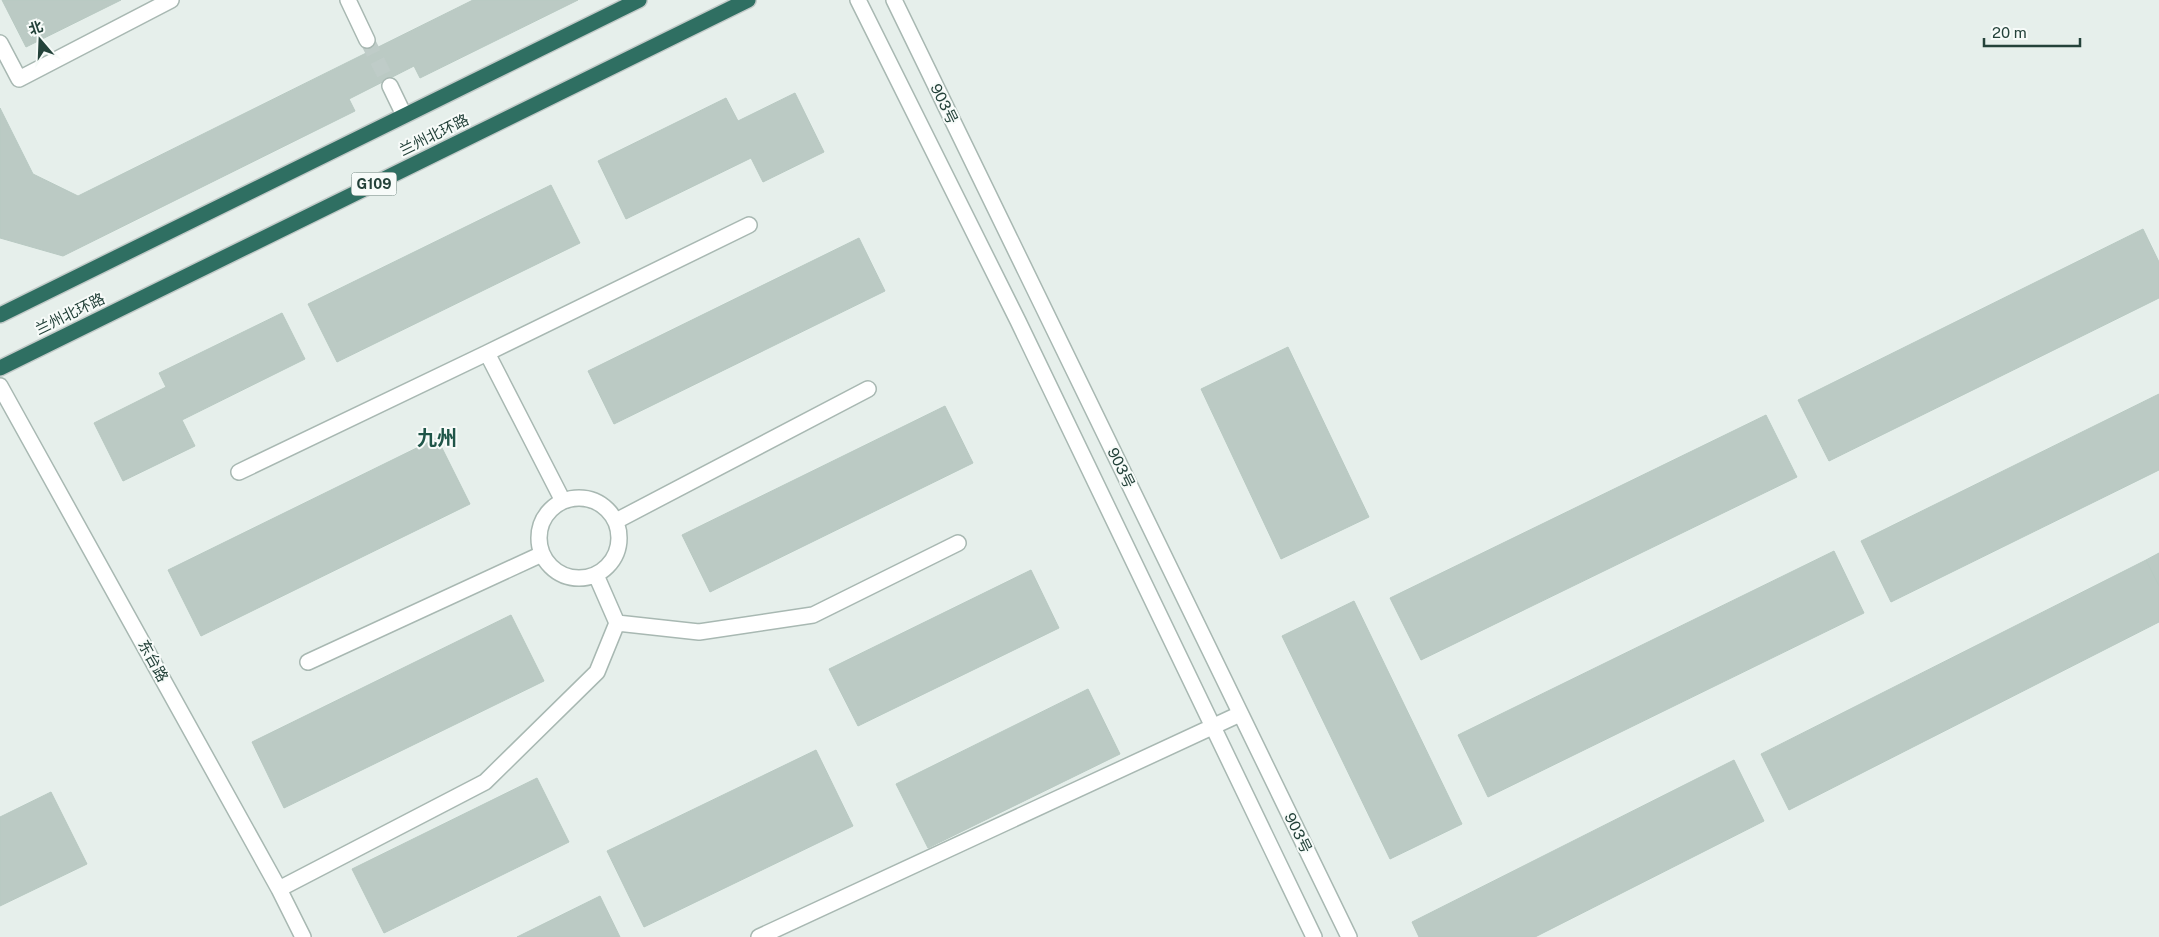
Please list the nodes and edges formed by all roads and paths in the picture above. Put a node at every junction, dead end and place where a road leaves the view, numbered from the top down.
1 (172, 0) edge
2 (348, 0) edge
3 (639, 0) edge
4 (748, 0) edge
5 (858, 0) edge
6 (894, 0) edge
7 (367, 40) tunnel mouth
8 (0, 43) edge
9 (390, 86) tunnel mouth
10 (404, 115) junction
11 (749, 225) dead end
12 (0, 315) edge
13 (487, 353) junction
14 (0, 368) edge
15 (0, 386) edge
16 (868, 389) dead end
17 (238, 472) dead end
18 (563, 501) junction
19 (616, 521) junction
20 (958, 543) dead end
21 (542, 554) junction
22 (596, 575) junction
23 (617, 623) junction
24 (308, 662) dead end
25 (1240, 714) junction
26 (1212, 727) junction
27 (279, 888) junction
28 (303, 937) edge
29 (759, 937) edge
30 (1314, 937) edge
31 (1349, 937) edge

1 - 8 street
2 - 7 street
3 - 10 highway, 兰州北环路
4 - 14 highway, 兰州北环路 / G109
5 - 26 street
6 - 25 street, 903号
9 - 10 street
10 - 12 highway, 兰州北环路
11 - 13 street
13 - 17 street
13 - 18 street
15 - 27 street, 东台路
16 - 19 street
18 - 19 street
18 - 21 street
19 - 22 street
20 - 23 street
21 - 22 street
21 - 24 street
22 - 23 street
23 - 27 street
25 - 26 street
25 - 31 street, 903号
26 - 29 street
26 - 30 street
27 - 28 street, 东台路

